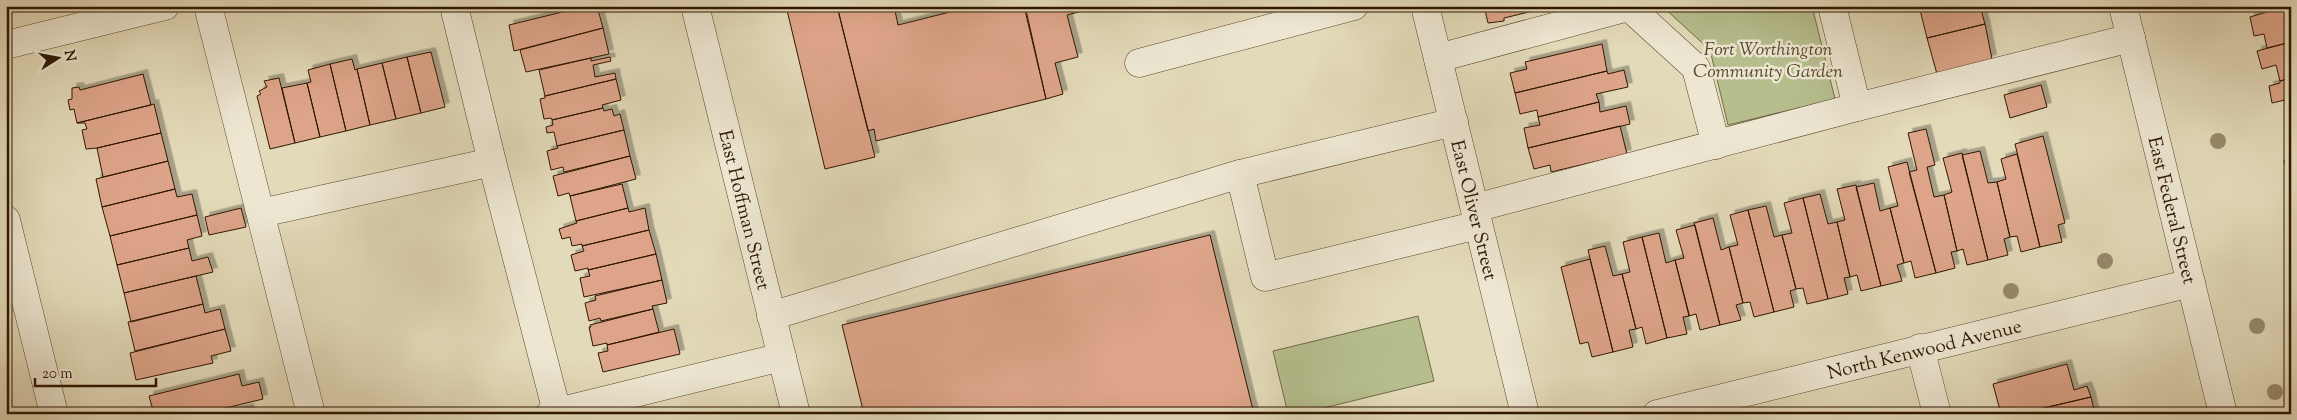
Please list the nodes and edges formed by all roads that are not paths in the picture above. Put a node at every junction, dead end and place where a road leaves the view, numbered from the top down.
1 (165, 6) edge
2 (208, 6) edge
3 (454, 6) edge
4 (694, 6) edge
5 (1354, 6) edge
6 (1425, 6) edge
7 (1628, 6) edge
8 (1832, 6) edge
9 (2123, 6) edge
10 (2131, 38) junction
11 (6, 45) edge
12 (1438, 58) junction
13 (1138, 63) dead end
14 (1857, 107) junction
15 (1454, 122) junction
16 (1716, 145) junction
17 (492, 162) junction
18 (1240, 174) junction
19 (261, 213) junction
20 (1476, 217) junction
21 (6, 220) edge
22 (2191, 283) junction
23 (771, 316) junction
24 (1920, 348) junction
25 (782, 357) junction
26 (553, 413) edge
27 (54, 414) edge
28 (311, 414) edge
29 (796, 414) edge
30 (1525, 414) edge
31 (1656, 414) edge
32 (1937, 414) edge
33 (2223, 414) edge

1 - 11 street
2 - 19 street
3 - 17 street
4 - 23 street, East Hoffman Street
5 - 13 street
6 - 12 street, East Oliver Street
7 - 12 street
7 - 16 street
8 - 14 street
9 - 10 street, East Federal Street
10 - 14 street
10 - 22 street, East Federal Street
12 - 15 street, East Oliver Street
14 - 16 street
15 - 18 street
15 - 20 street, East Oliver Street
16 - 20 street
17 - 19 street
17 - 26 street
18 - 20 street
18 - 23 street
19 - 28 street
20 - 30 street, East Oliver Street
21 - 27 street
22 - 24 street, North Kenwood Avenue
22 - 33 street, East Federal Street
23 - 25 street, East Hoffman Street
24 - 31 street, North Kenwood Avenue
24 - 32 street
25 - 26 street
25 - 29 street, East Hoffman Street

